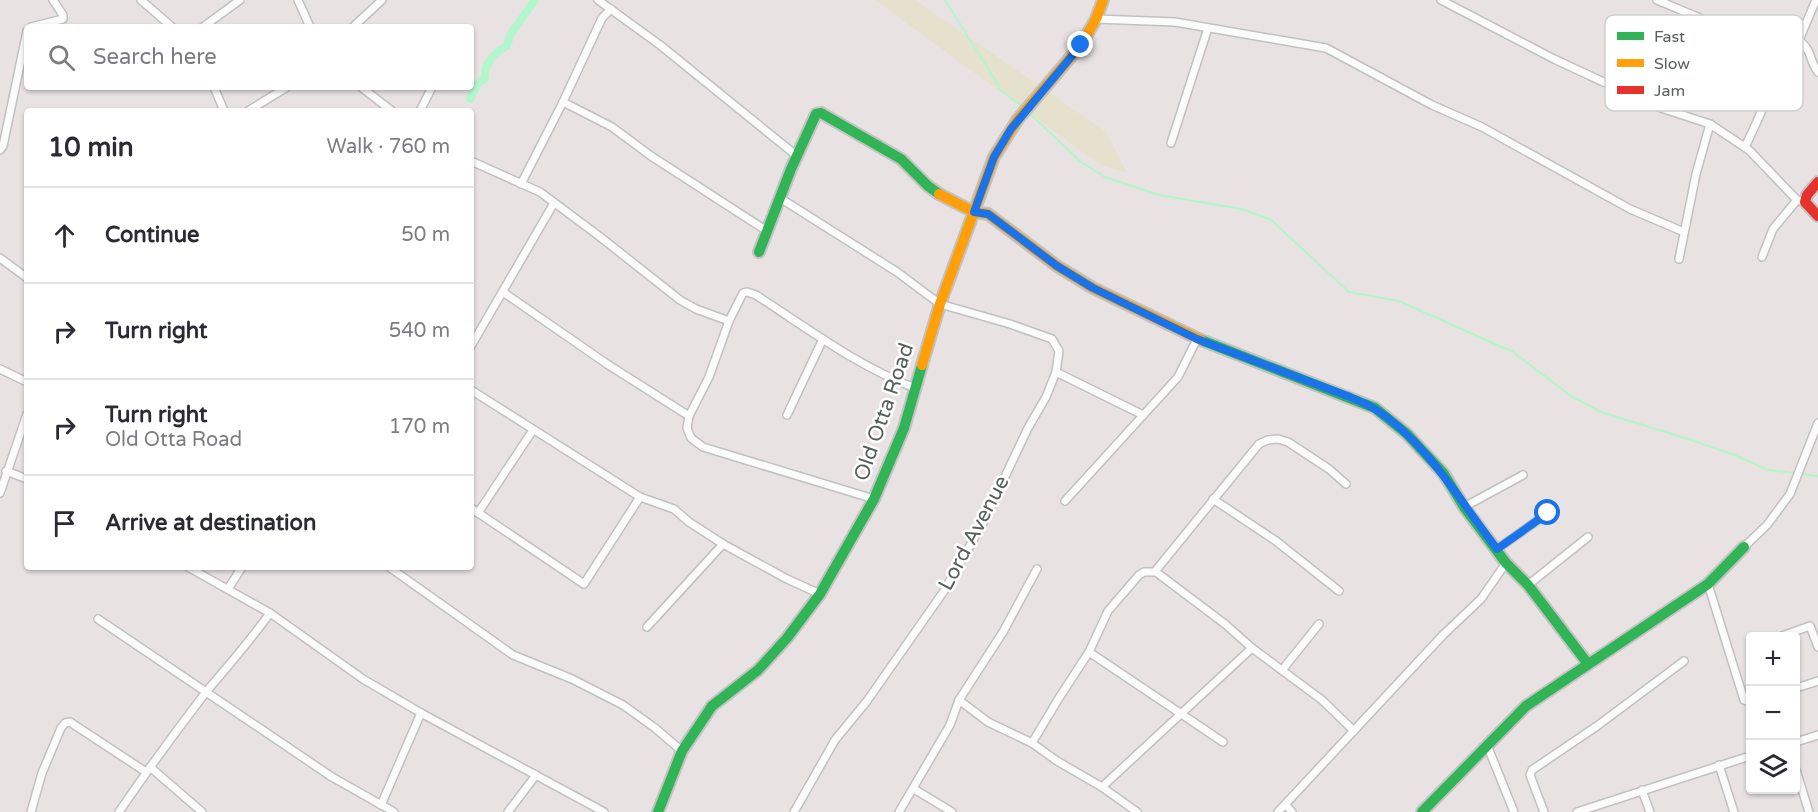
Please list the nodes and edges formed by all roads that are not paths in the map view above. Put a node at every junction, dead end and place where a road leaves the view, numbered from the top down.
1 (52, 0) edge
2 (141, 0) edge
3 (240, 0) edge
4 (298, 0) edge
5 (381, 0) edge
6 (598, 0) edge
7 (1103, 0) edge
8 (1442, 0) edge
9 (1657, 0) edge
10 (1814, 1) edge
11 (611, 9) junction
12 (1694, 15) edge
13 (1096, 19) junction
14 (43, 24) edge
15 (169, 24) edge
16 (206, 24) edge
17 (309, 24) edge
18 (356, 24) edge
19 (1208, 28) junction
20 (1803, 32) edge
21 (1803, 43) edge
22 (24, 45) edge
23 (1818, 72) edge
24 (1605, 83) edge
25 (215, 90) edge
26 (283, 90) edge
27 (365, 90) edge
28 (430, 90) edge
29 (562, 102) junction
30 (223, 108) edge
31 (253, 108) edge
32 (388, 108) edge
33 (422, 108) edge
34 (1670, 111) edge
35 (1762, 111) edge
36 (1710, 124) junction
37 (1171, 143) dead end
38 (1745, 147) junction
39 (0, 150) edge
40 (797, 156) junction
41 (474, 162) edge
42 (1818, 182) edge
43 (521, 184) junction
44 (780, 198) junction
45 (1801, 201) junction
46 (554, 203) junction
47 (974, 212) junction
48 (1818, 216) edge
49 (767, 231) junction
50 (1684, 232) junction
51 (759, 252) dead end
52 (1762, 257) dead end
53 (0, 258) edge
54 (1678, 259) dead end
55 (24, 276) edge
56 (503, 292) junction
57 (940, 304) junction
58 (729, 321) junction
59 (823, 339) junction
60 (1197, 339) junction
61 (474, 341) edge
62 (0, 369) edge
63 (1056, 372) junction
64 (24, 381) edge
65 (915, 388) junction
66 (474, 392) edge
67 (787, 415) dead end
68 (1143, 415) junction
69 (689, 416) junction
70 (24, 422) edge
71 (1818, 423) edge
72 (533, 430) junction
73 (6, 471) junction
74 (1523, 475) dead end
75 (24, 478) edge
76 (1346, 484) dead end
77 (0, 493) edge
78 (640, 497) junction
79 (874, 499) junction
80 (1213, 499) junction
81 (1065, 501) dead end
82 (1464, 507) junction
83 (474, 510) edge
84 (478, 513) junction
85 (1548, 513) dead end
86 (1588, 537) dead end
87 (723, 544) junction
88 (1744, 547) joint
89 (1497, 549) junction
90 (1506, 563) junction
91 (1037, 569) dead end
92 (193, 570) edge
93 (240, 570) edge
94 (393, 570) edge
95 (1156, 572) junction
96 (1708, 584) junction
97 (1528, 585) junction
98 (228, 589) junction
99 (1339, 591) dead end
100 (819, 594) junction
101 (270, 613) junction
102 (98, 619) dead end
103 (1319, 624) dead end
104 (647, 627) dead end
105 (1793, 632) edge
106 (1818, 647) edge
107 (1252, 648) junction
108 (1089, 652) junction
109 (1684, 662) dead end
110 (1588, 664) junction
111 (1283, 669) junction
112 (1818, 681) edge
113 (1800, 687) edge
114 (206, 692) junction
115 (959, 700) junction
116 (1746, 701) edge
117 (1181, 712) junction
118 (421, 713) junction
119 (1354, 731) junction
120 (1818, 735) edge
121 (1800, 741) edge
122 (1223, 742) dead end
123 (1032, 743) junction
124 (1487, 744) junction
125 (682, 751) junction
126 (1746, 757) edge
127 (1719, 765) junction
128 (148, 770) junction
129 (536, 775) junction
130 (1800, 783) edge
131 (1102, 786) junction
132 (914, 789) junction
133 (1642, 790) junction
134 (381, 805) junction
135 (1286, 805) junction
136 (31, 812) edge
137 (119, 812) edge
138 (202, 812) edge
139 (394, 812) edge
140 (508, 812) edge
141 (604, 812) edge
142 (658, 812) edge
143 (794, 812) edge
144 (899, 812) edge
145 (952, 812) edge
146 (1137, 812) edge
147 (1278, 812) edge
148 (1292, 812) edge
149 (1422, 812) edge
150 (1514, 812) edge
151 (1544, 812) edge
152 (1577, 812) edge
153 (1650, 812) edge
154 (1734, 812) edge
155 (1809, 812) edge

1 - 14 street
2 - 15 street
3 - 16 street
4 - 17 street
5 - 18 street
6 - 11 street
7 - 13 street, Old Otta Road
8 - 24 street
9 - 12 street
10 - 20 street
11 - 29 street
11 - 40 street
13 - 19 street
13 - 47 street, Old Otta Road
19 - 37 street
19 - 50 street
21 - 23 street
22 - 39 street
25 - 30 street
26 - 31 street
27 - 32 street
28 - 33 street
29 - 43 street
29 - 49 street
34 - 36 street
35 - 38 street
36 - 38 street
36 - 50 street
38 - 45 street
40 - 44 street
40 - 47 street
41 - 43 street
42 - 45 street
43 - 46 street
44 - 49 street
44 - 57 street
45 - 48 street
45 - 52 street
46 - 56 street
46 - 58 street
47 - 57 street, Old Otta Road
47 - 60 street
49 - 51 street
50 - 54 street
53 - 55 street
56 - 61 street
56 - 69 street
57 - 63 street, Lord Avenue
57 - 65 street, Old Otta Road
58 - 59 street
58 - 69 street
59 - 65 street
59 - 67 street
60 - 68 street
60 - 82 street
62 - 64 street
63 - 68 street
63 - 143 street, Lord Avenue
65 - 79 street, Old Otta Road
66 - 72 street
68 - 81 street
69 - 79 street
70 - 73 street
71 - 88 street
72 - 78 street
72 - 84 street
73 - 75 street
73 - 77 street
74 - 82 street
76 - 80 street
78 - 84 street
78 - 87 street
79 - 100 street, Old Otta Road
80 - 95 street
80 - 99 street
82 - 89 street
83 - 84 street
85 - 89 street
86 - 97 street
87 - 100 street
87 - 104 street
88 - 96 street
89 - 90 street
90 - 97 street
90 - 119 street
91 - 115 street
92 - 98 street
93 - 98 street
94 - 125 street
95 - 107 street
95 - 108 street
96 - 110 street
96 - 116 street
97 - 110 street
98 - 101 street
100 - 125 street, Old Otta Road
101 - 114 street
101 - 118 street
102 - 114 street
103 - 111 street
105 - 106 street
107 - 111 street
107 - 117 street
108 - 117 street
108 - 123 street
109 - 151 street
110 - 124 street
111 - 119 street
112 - 113 street
114 - 128 street
114 - 134 street
115 - 123 street
115 - 132 street
117 - 122 street
117 - 131 street
118 - 129 street
118 - 134 street
119 - 135 street
120 - 121 street
123 - 131 street
124 - 149 street
124 - 150 street
125 - 142 street, Old Otta Road
126 - 127 street
127 - 133 street
127 - 154 street
128 - 136 street
128 - 137 street
128 - 138 street
129 - 140 street
129 - 141 street
130 - 155 street
131 - 146 street
132 - 144 street
132 - 145 street
133 - 152 street
133 - 153 street
134 - 139 street
135 - 147 street
135 - 148 street

